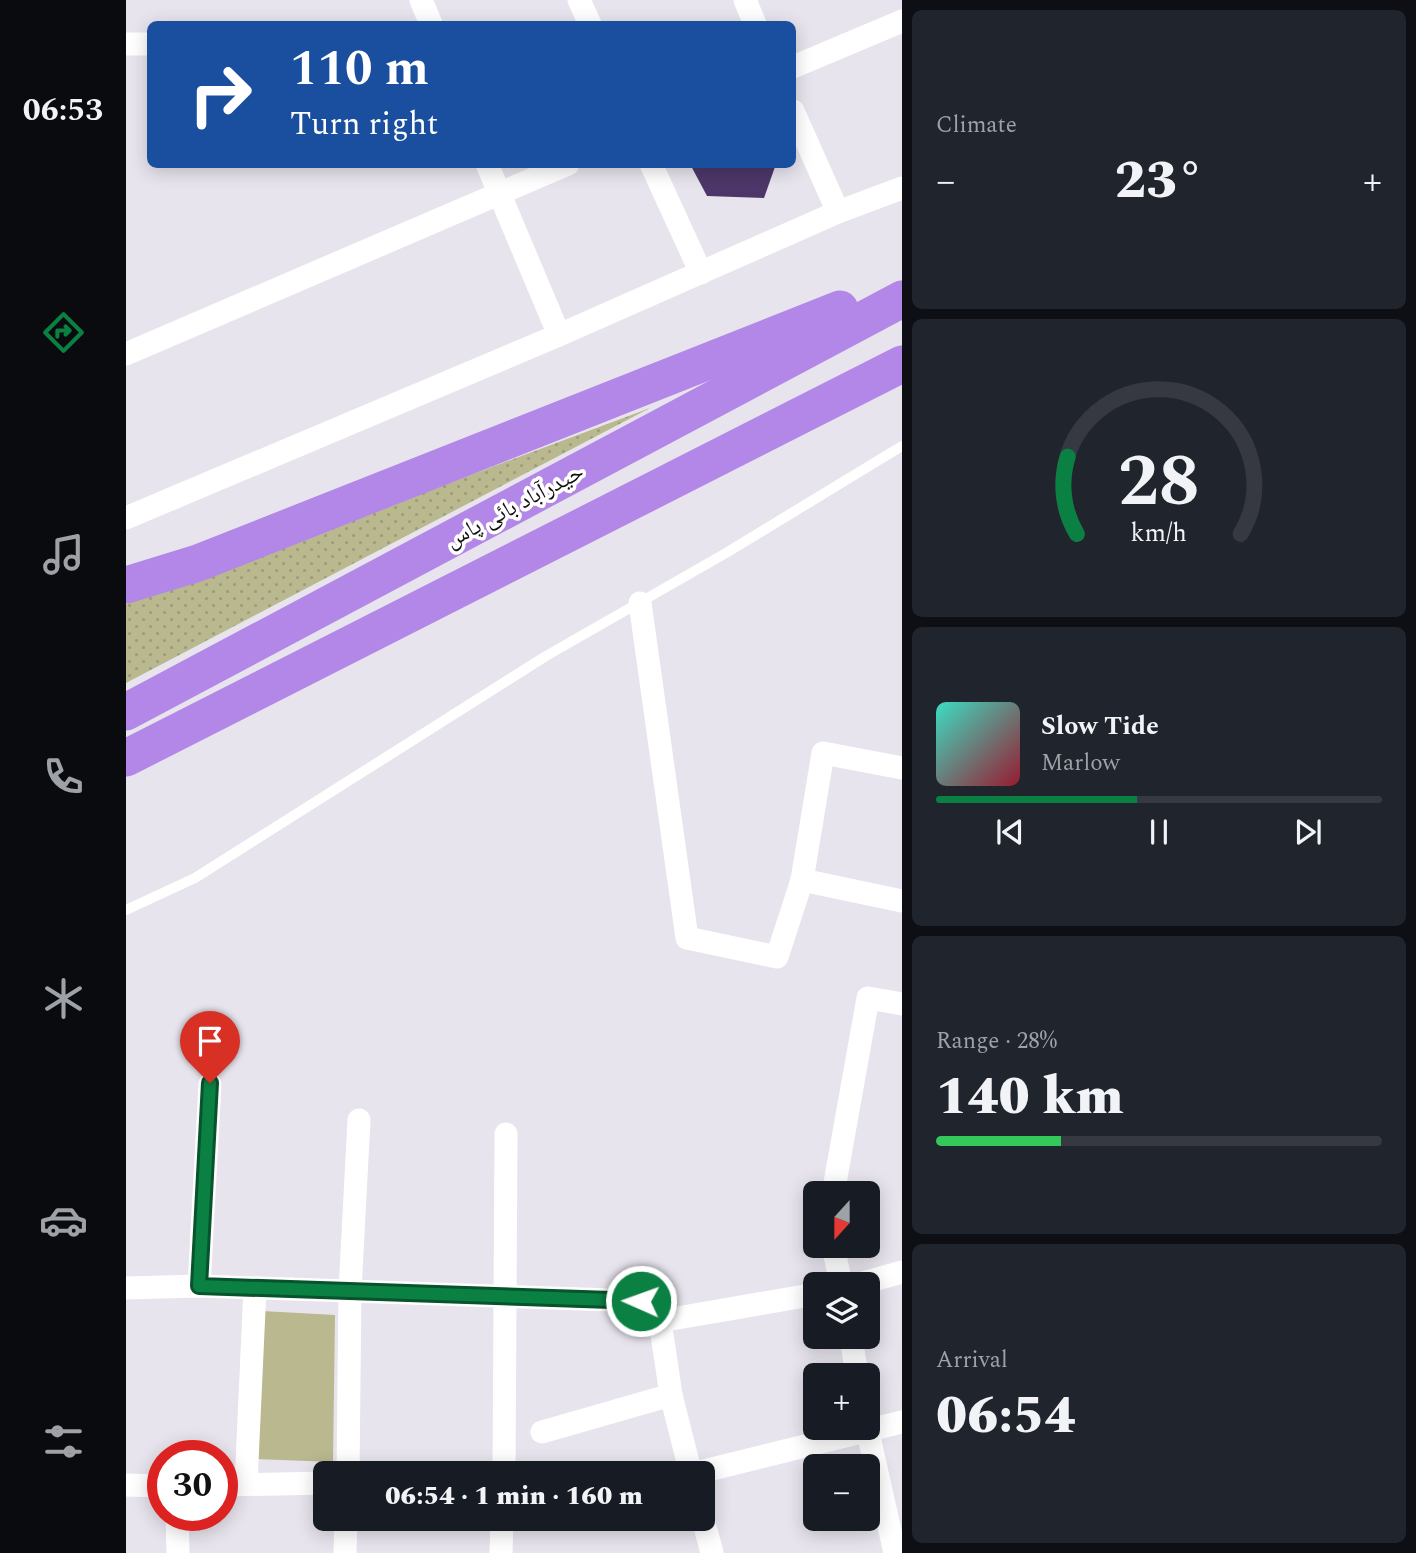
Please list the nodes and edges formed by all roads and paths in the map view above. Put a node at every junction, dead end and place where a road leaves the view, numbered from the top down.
1 (421, 0) edge
2 (579, 0) edge
3 (745, 0) edge
4 (430, 21) edge
5 (589, 21) edge
6 (754, 21) edge
7 (901, 21) edge
8 (126, 44) edge
9 (147, 44) edge
10 (796, 67) edge
11 (796, 118) edge
12 (489, 168) edge
13 (559, 168) edge
14 (653, 168) edge
15 (901, 188) edge
16 (499, 194) junction
17 (838, 212) junction
18 (701, 273) junction
19 (901, 285) edge
20 (901, 299) edge
21 (559, 335) junction
22 (126, 354) edge
23 (901, 364) edge
24 (901, 446) edge
25 (126, 518) edge
26 (126, 586) edge
27 (640, 603) junction
28 (126, 712) edge
29 (126, 758) edge
30 (901, 768) edge
31 (802, 880) junction
32 (901, 901) edge
33 (126, 910) edge
34 (901, 1004) edge
35 (210, 1083) dead end
36 (359, 1120) dead end
37 (506, 1135) dead end
38 (835, 1181) edge
39 (901, 1272) edge
40 (880, 1278) edge
41 (199, 1286) junction
42 (126, 1288) edge
43 (255, 1288) junction
44 (350, 1291) junction
45 (803, 1296) edge
46 (506, 1297) junction
47 (660, 1321) junction
48 (671, 1395) junction
49 (901, 1422) edge
50 (880, 1426) edge
51 (542, 1432) dead end
52 (824, 1440) edge
53 (869, 1440) edge
54 (348, 1461) edge
55 (504, 1461) edge
56 (689, 1461) edge
57 (715, 1468) edge
58 (313, 1483) edge
59 (238, 1484) edge
60 (246, 1484) junction
61 (126, 1485) edge
62 (147, 1486) edge
63 (177, 1531) edge
64 (346, 1531) edge
65 (502, 1531) edge
66 (706, 1531) edge
67 (178, 1553) edge
68 (345, 1553) edge
69 (501, 1553) edge
70 (712, 1553) edge
71 (895, 1553) edge

1 - 4 street
2 - 5 street
3 - 6 street
7 - 10 street
8 - 9 street
11 - 17 street
12 - 16 street
13 - 16 street
14 - 18 street
15 - 17 street
16 - 21 street
16 - 22 street
17 - 18 street
18 - 21 street
19 - 26 highway
20 - 28 highway, حیدرآباد بائی پاس
21 - 25 street
23 - 29 highway
24 - 27 lane
27 - 31 street
27 - 33 lane
30 - 31 street
31 - 32 street
34 - 38 street
35 - 41 street
36 - 44 street
37 - 46 street
39 - 40 street
41 - 42 street
41 - 43 street
43 - 44 street
43 - 60 street
44 - 46 street
44 - 54 street
45 - 47 street
46 - 47 street
46 - 55 street
47 - 48 street
48 - 51 street
48 - 56 street
49 - 50 street
52 - 57 street
53 - 71 street
58 - 60 street
59 - 60 street
61 - 62 street
63 - 67 street
64 - 68 street
65 - 69 street
66 - 70 street

